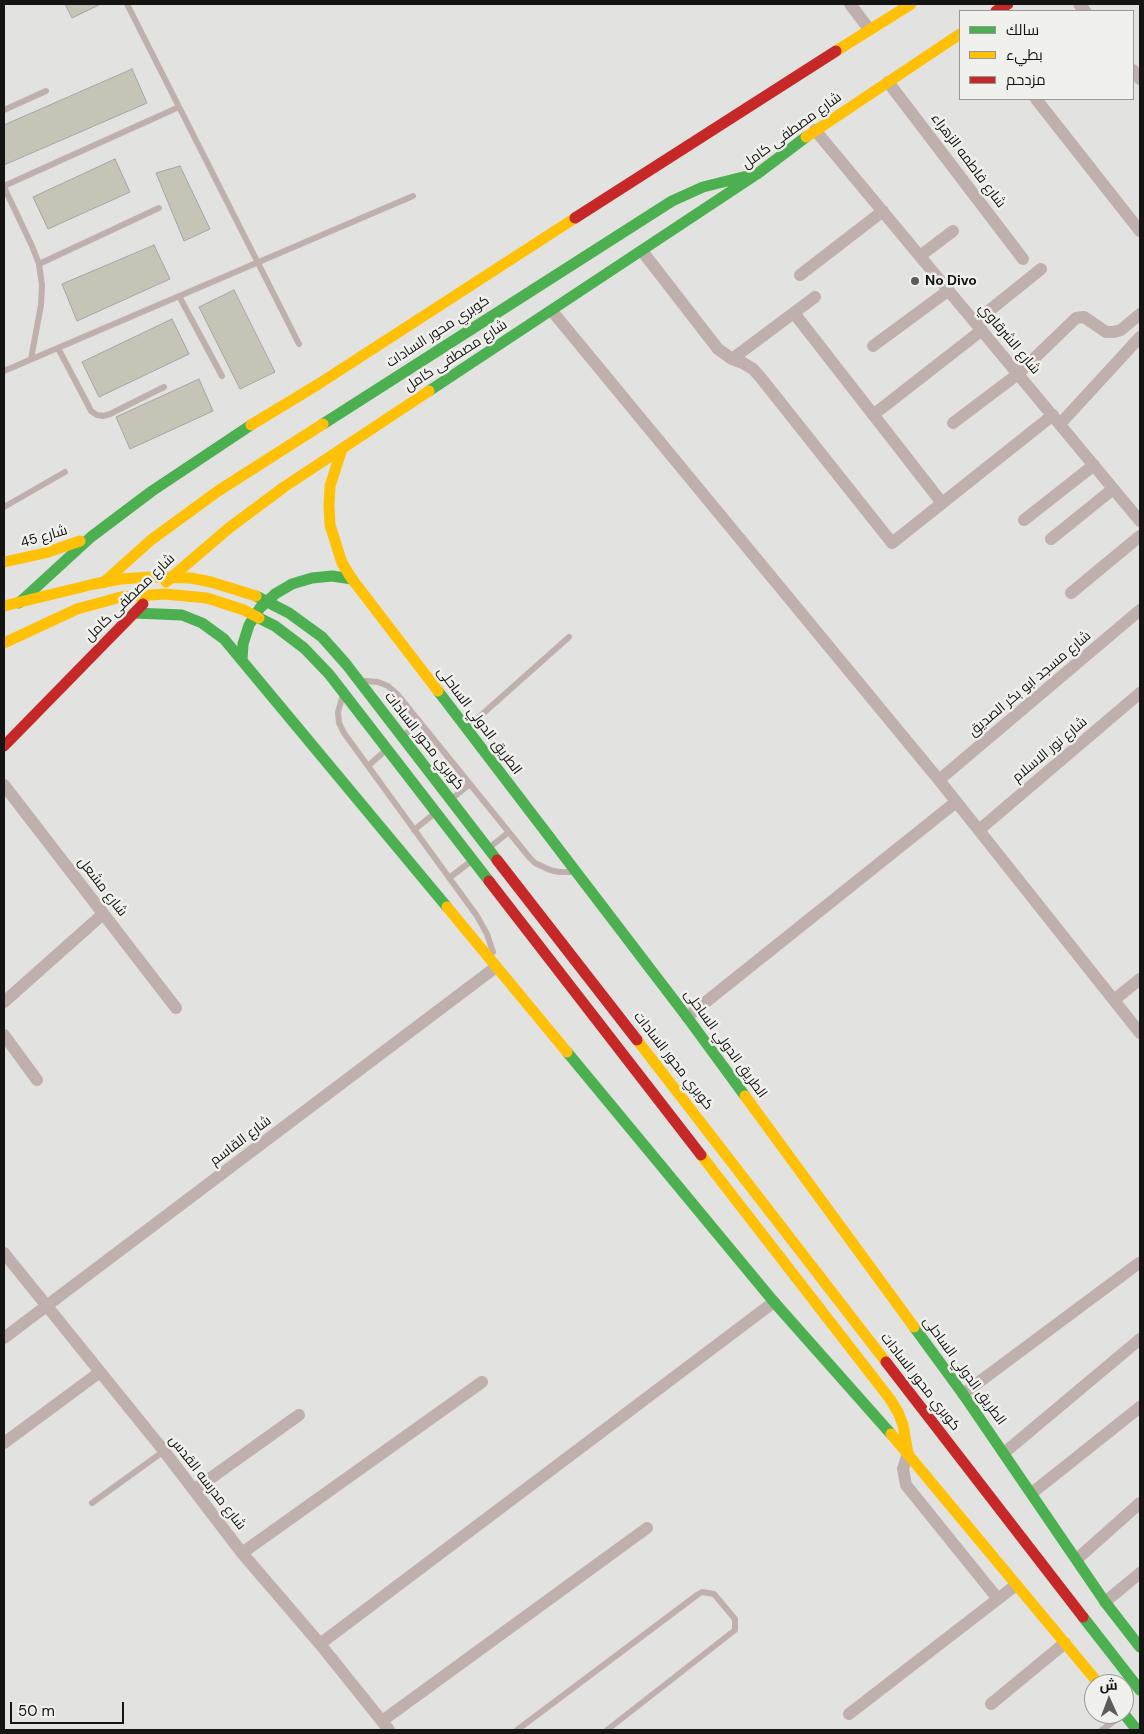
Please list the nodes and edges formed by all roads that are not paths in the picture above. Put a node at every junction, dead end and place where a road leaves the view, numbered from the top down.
1 (127, 4) edge
2 (850, 4) edge
3 (911, 4) edge
4 (869, 29) junction
5 (959, 35) edge
6 (888, 82) junction
7 (46, 91) dead end
8 (1037, 100) edge
9 (179, 107) junction
10 (4, 110) edge
11 (815, 130) junction
12 (758, 174) junction
13 (4, 186) edge
14 (413, 196) dead end
15 (159, 208) dead end
16 (883, 211) junction
17 (953, 231) dead end
18 (1140, 232) edge
19 (642, 251) junction
20 (920, 256) junction
21 (1023, 259) dead end
22 (258, 263) junction
23 (38, 264) junction
24 (1041, 269) dead end
25 (800, 275) dead end
26 (949, 290) junction
27 (179, 296) junction
28 (815, 298) dead end
29 (552, 312) junction
30 (794, 313) junction
31 (1140, 314) edge
32 (979, 326) junction
33 (1140, 337) edge
34 (298, 344) dead end
35 (873, 346) dead end
36 (58, 348) junction
37 (732, 358) junction
38 (31, 359) junction
39 (4, 371) edge
40 (1018, 374) junction
41 (222, 376) dead end
42 (164, 387) dead end
43 (873, 415) junction
44 (1057, 420) junction
45 (953, 423) dead end
46 (342, 449) junction
47 (1094, 465) junction
48 (65, 472) dead end
49 (1114, 489) junction
50 (942, 504) junction
51 (4, 507) edge
52 (1024, 520) dead end
53 (1140, 521) edge
54 (1140, 536) edge
55 (91, 537) junction
56 (1051, 539) dead end
57 (4, 562) edge
58 (352, 579) junction
59 (1071, 593) dead end
60 (4, 606) edge
61 (77, 609) junction
62 (1140, 610) edge
63 (134, 613) junction
64 (4, 618) edge
65 (570, 637) dead end
66 (4, 643) edge
67 (242, 660) junction
68 (1140, 693) edge
69 (420, 722) junction
70 (466, 728) junction
71 (398, 741) dead end
72 (4, 746) edge
73 (390, 747) dead end
74 (368, 766) junction
75 (939, 780) junction
76 (470, 784) junction
77 (4, 785) edge
78 (956, 802) junction
79 (414, 830) junction
80 (979, 830) junction
81 (509, 832) junction
82 (576, 872) junction
83 (449, 878) junction
84 (103, 914) junction
85 (496, 967) junction
86 (1140, 978) edge
87 (1114, 1000) junction
88 (4, 1002) edge
89 (176, 1008) dead end
90 (687, 1017) junction
91 (1140, 1033) edge
92 (4, 1035) edge
93 (37, 1080) dead end
94 (4, 1253) edge
95 (1139, 1263) edge
96 (774, 1302) junction
97 (46, 1306) junction
98 (4, 1338) edge
99 (1140, 1339) edge
100 (100, 1372) junction
101 (482, 1382) dead end
102 (963, 1394) junction
103 (1140, 1407) edge
104 (299, 1414) dead end
105 (4, 1443) edge
106 (164, 1451) junction
107 (1004, 1453) junction
108 (908, 1454) junction
109 (194, 1490) junction
110 (1032, 1493) junction
111 (1140, 1503) edge
112 (92, 1504) dead end
113 (647, 1528) dead end
114 (242, 1553) junction
115 (1077, 1559) junction
116 (1140, 1573) edge
117 (1016, 1585) junction
118 (998, 1599) junction
119 (1105, 1602) junction
120 (1140, 1628) edge
121 (1127, 1630) junction
122 (1065, 1643) junction
123 (320, 1644) junction
124 (1140, 1647) edge
125 (1091, 1674) edge
126 (1140, 1690) edge
127 (992, 1704) dead end
128 (849, 1714) dead end
129 (385, 1726) edge
130 (517, 1730) edge
131 (607, 1730) edge

1 - 9 lane
2 - 4 street
3 - 4 main road
4 - 55 main road
5 - 6 main road, شارع مصطفى كامل
6 - 11 main road, شارع مصطفى كامل
6 - 21 street, شارع فاطمه الزهراء
7 - 10 lane
8 - 18 street
9 - 13 lane
9 - 22 lane
11 - 12 main road, شارع مصطفى كامل
11 - 16 street, شارع الشرقاوي
12 - 19 main road, شارع مصطفى كامل
12 - 61 main road, كوبري محور السادات
13 - 23 lane
14 - 22 lane
15 - 23 lane
16 - 20 street, شارع الشرقاوي
16 - 25 street
17 - 20 street
19 - 29 main road, شارع مصطفى كامل
19 - 37 street
20 - 26 street, شارع الشرقاوي
22 - 27 lane
22 - 34 lane
23 - 38 lane
24 - 32 street
26 - 32 street, شارع الشرقاوي
26 - 35 street
27 - 36 lane
27 - 41 lane
28 - 30 street
29 - 46 main road, شارع مصطفى كامل
29 - 75 street
30 - 37 street
30 - 43 street
31 - 40 street
32 - 40 street, شارع الشرقاوي
32 - 43 street
33 - 44 street
36 - 38 lane
36 - 42 lane
37 - 50 street
38 - 39 lane
40 - 44 street, شارع الشرقاوي
40 - 45 street
43 - 50 street
44 - 47 street, شارع الشرقاوي
44 - 50 street
46 - 58 main road, الطريق الدولي الساحلى
46 - 63 main road, شارع مصطفى كامل
47 - 49 street, شارع الشرقاوي
47 - 52 street
48 - 51 lane
49 - 53 street, شارع الشرقاوي
49 - 56 street
54 - 59 street
55 - 57 main road, شارع 45
55 - 64 main road
58 - 67 main road
58 - 70 main road, الطريق الدولي الساحلى
60 - 126 main road, كوبري محور السادات
61 - 66 main road, كوبري محور السادات
61 - 108 main road, كوبري محور السادات
62 - 75 street, شارع مسجد ابو بكر الصديق
63 - 67 main road
63 - 72 main road, شارع مصطفى كامل
65 - 70 lane
67 - 85 main road
68 - 80 street, شارع نور الاسلام
69 - 71 lane
69 - 74 lane
69 - 76 lane
70 - 82 main road, الطريق الدولي الساحلى
73 - 74 lane
74 - 79 lane
75 - 78 street
76 - 79 lane
76 - 81 lane
77 - 84 street, شارع مشعل
78 - 80 street
78 - 90 street
79 - 83 lane
80 - 87 street
81 - 82 lane
81 - 83 lane
82 - 90 main road, الطريق الدولي الساحلى
83 - 85 lane
84 - 88 street
84 - 89 street, شارع مشعل
85 - 96 main road
85 - 97 street, شارع القاسم
86 - 87 street
87 - 91 street
90 - 102 main road, الطريق الدولي الساحلى
92 - 93 street
94 - 97 street, شارع مدرسه القدس
95 - 102 street
96 - 108 main road
96 - 123 street
97 - 98 street, شارع القاسم
97 - 100 street, شارع مدرسه القدس
99 - 107 street
100 - 105 street
100 - 106 street, شارع مدرسه القدس
101 - 114 street
102 - 107 main road, الطريق الدولي الساحلى
103 - 110 street
104 - 109 street
106 - 109 street, شارع مدرسه القدس
106 - 112 lane
107 - 110 main road, الطريق الدولي الساحلى
108 - 117 main road
108 - 118 street
109 - 114 street, شارع مدرسه القدس
110 - 115 main road, الطريق الدولي الساحلى
111 - 115 street
113 - 129 street
114 - 123 street, شارع مدرسه القدس
115 - 119 main road, الطريق الدولي الساحلى
116 - 119 street
117 - 118 street
117 - 122 main road
118 - 128 street
119 - 121 main road, الطريق الدولي الساحلى
120 - 121 street
121 - 124 main road, الطريق الدولي الساحلى
122 - 125 main road
122 - 127 street
123 - 129 street, شارع مدرسه القدس
130 - 131 lane

